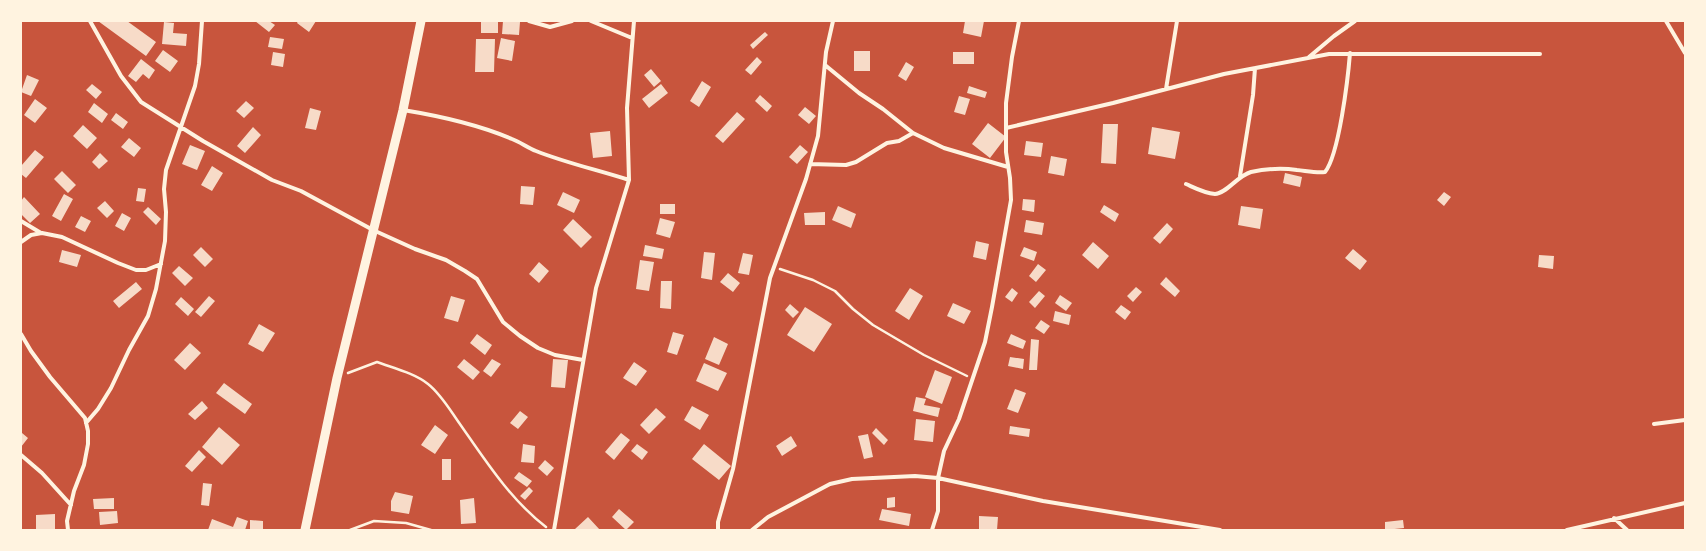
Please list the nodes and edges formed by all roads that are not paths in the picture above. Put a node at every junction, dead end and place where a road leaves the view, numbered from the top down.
1 (90, 21) edge
2 (202, 21) edge
3 (421, 21) edge
4 (529, 21) edge
5 (572, 21) edge
6 (591, 21) edge
7 (634, 21) edge
8 (833, 21) edge
9 (1019, 21) edge
10 (1177, 21) edge
11 (1355, 21) edge
12 (1666, 21) edge
13 (632, 38) junction
14 (1350, 53) junction
15 (1685, 53) edge
16 (1540, 54) dead end
17 (1309, 57) junction
18 (825, 65) junction
19 (1255, 68) junction
20 (1166, 89) junction
21 (403, 110) junction
22 (182, 128) junction
23 (1006, 128) junction
24 (913, 133) junction
25 (810, 164) junction
26 (1008, 167) junction
27 (1240, 176) junction
28 (629, 180) junction
29 (1186, 184) dead end
30 (21, 221) edge
31 (373, 230) junction
32 (42, 233) junction
33 (21, 242) edge
34 (161, 264) junction
35 (21, 334) edge
36 (583, 360) junction
37 (1685, 420) edge
38 (86, 423) junction
39 (1654, 424) dead end
40 (21, 455) edge
41 (938, 478) junction
42 (1685, 503) edge
43 (71, 504) junction
44 (1614, 518) junction
45 (68, 530) edge
46 (305, 530) edge
47 (554, 530) edge
48 (718, 530) edge
49 (752, 530) edge
50 (932, 530) edge
51 (1220, 530) edge
52 (1567, 530) edge
53 (1627, 530) edge

1 - 22 street
2 - 22 street
3 - 21 highway
4 - 5 street
6 - 13 street
7 - 13 street
8 - 18 street
9 - 23 street
10 - 20 street
11 - 17 street
12 - 15 street
13 - 28 street
14 - 16 street
14 - 17 street
14 - 27 street
17 - 19 street
18 - 24 street
18 - 25 street
19 - 20 street
19 - 27 street
20 - 23 street
21 - 28 street
21 - 31 highway
22 - 31 street
22 - 34 street
23 - 26 street
24 - 25 street
24 - 26 street
25 - 48 street
26 - 41 street
27 - 29 street
28 - 36 street
30 - 32 street
31 - 36 street
31 - 46 highway
32 - 33 street
32 - 34 street
34 - 38 street
35 - 38 street
36 - 47 street
37 - 39 street
38 - 43 street
40 - 43 street
41 - 49 street
41 - 50 street
41 - 51 street
42 - 44 street
43 - 45 street
44 - 52 street
44 - 53 street

